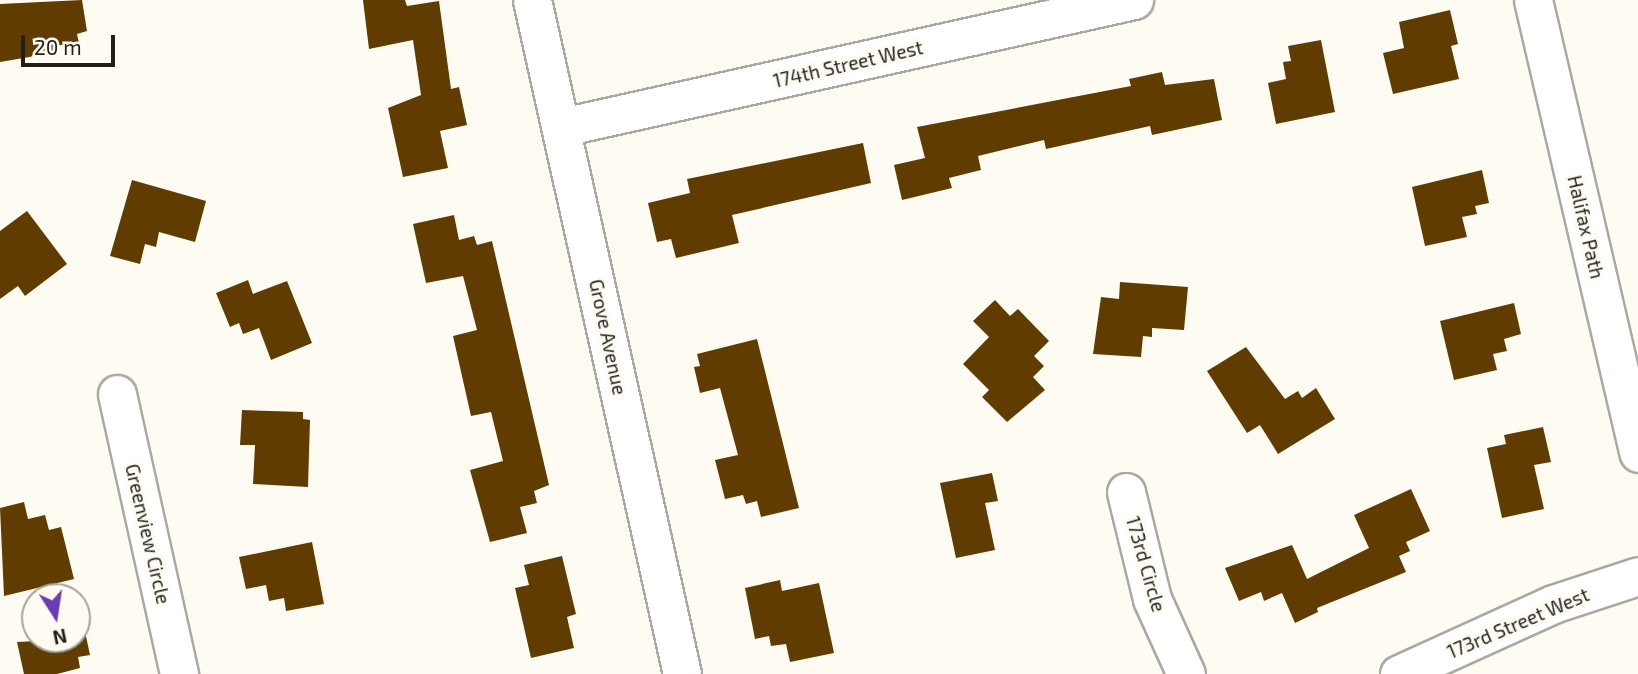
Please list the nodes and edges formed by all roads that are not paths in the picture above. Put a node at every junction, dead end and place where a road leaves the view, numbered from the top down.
1 (532, 0) edge
2 (1134, 0) edge
3 (1534, 0) edge
4 (562, 127) junction
5 (117, 394) dead end
6 (1638, 453) edge
7 (1126, 492) dead end
8 (1638, 576) edge
9 (180, 674) edge
10 (682, 674) edge
11 (1186, 674) edge
12 (1399, 674) edge

1 - 4 street, Grove Avenue
2 - 4 street, 174th Street West
3 - 6 street, Halifax Path
4 - 10 street, Grove Avenue
5 - 9 street, Greenview Circle
7 - 11 street, 173rd Circle
8 - 12 street, 173rd Street West

